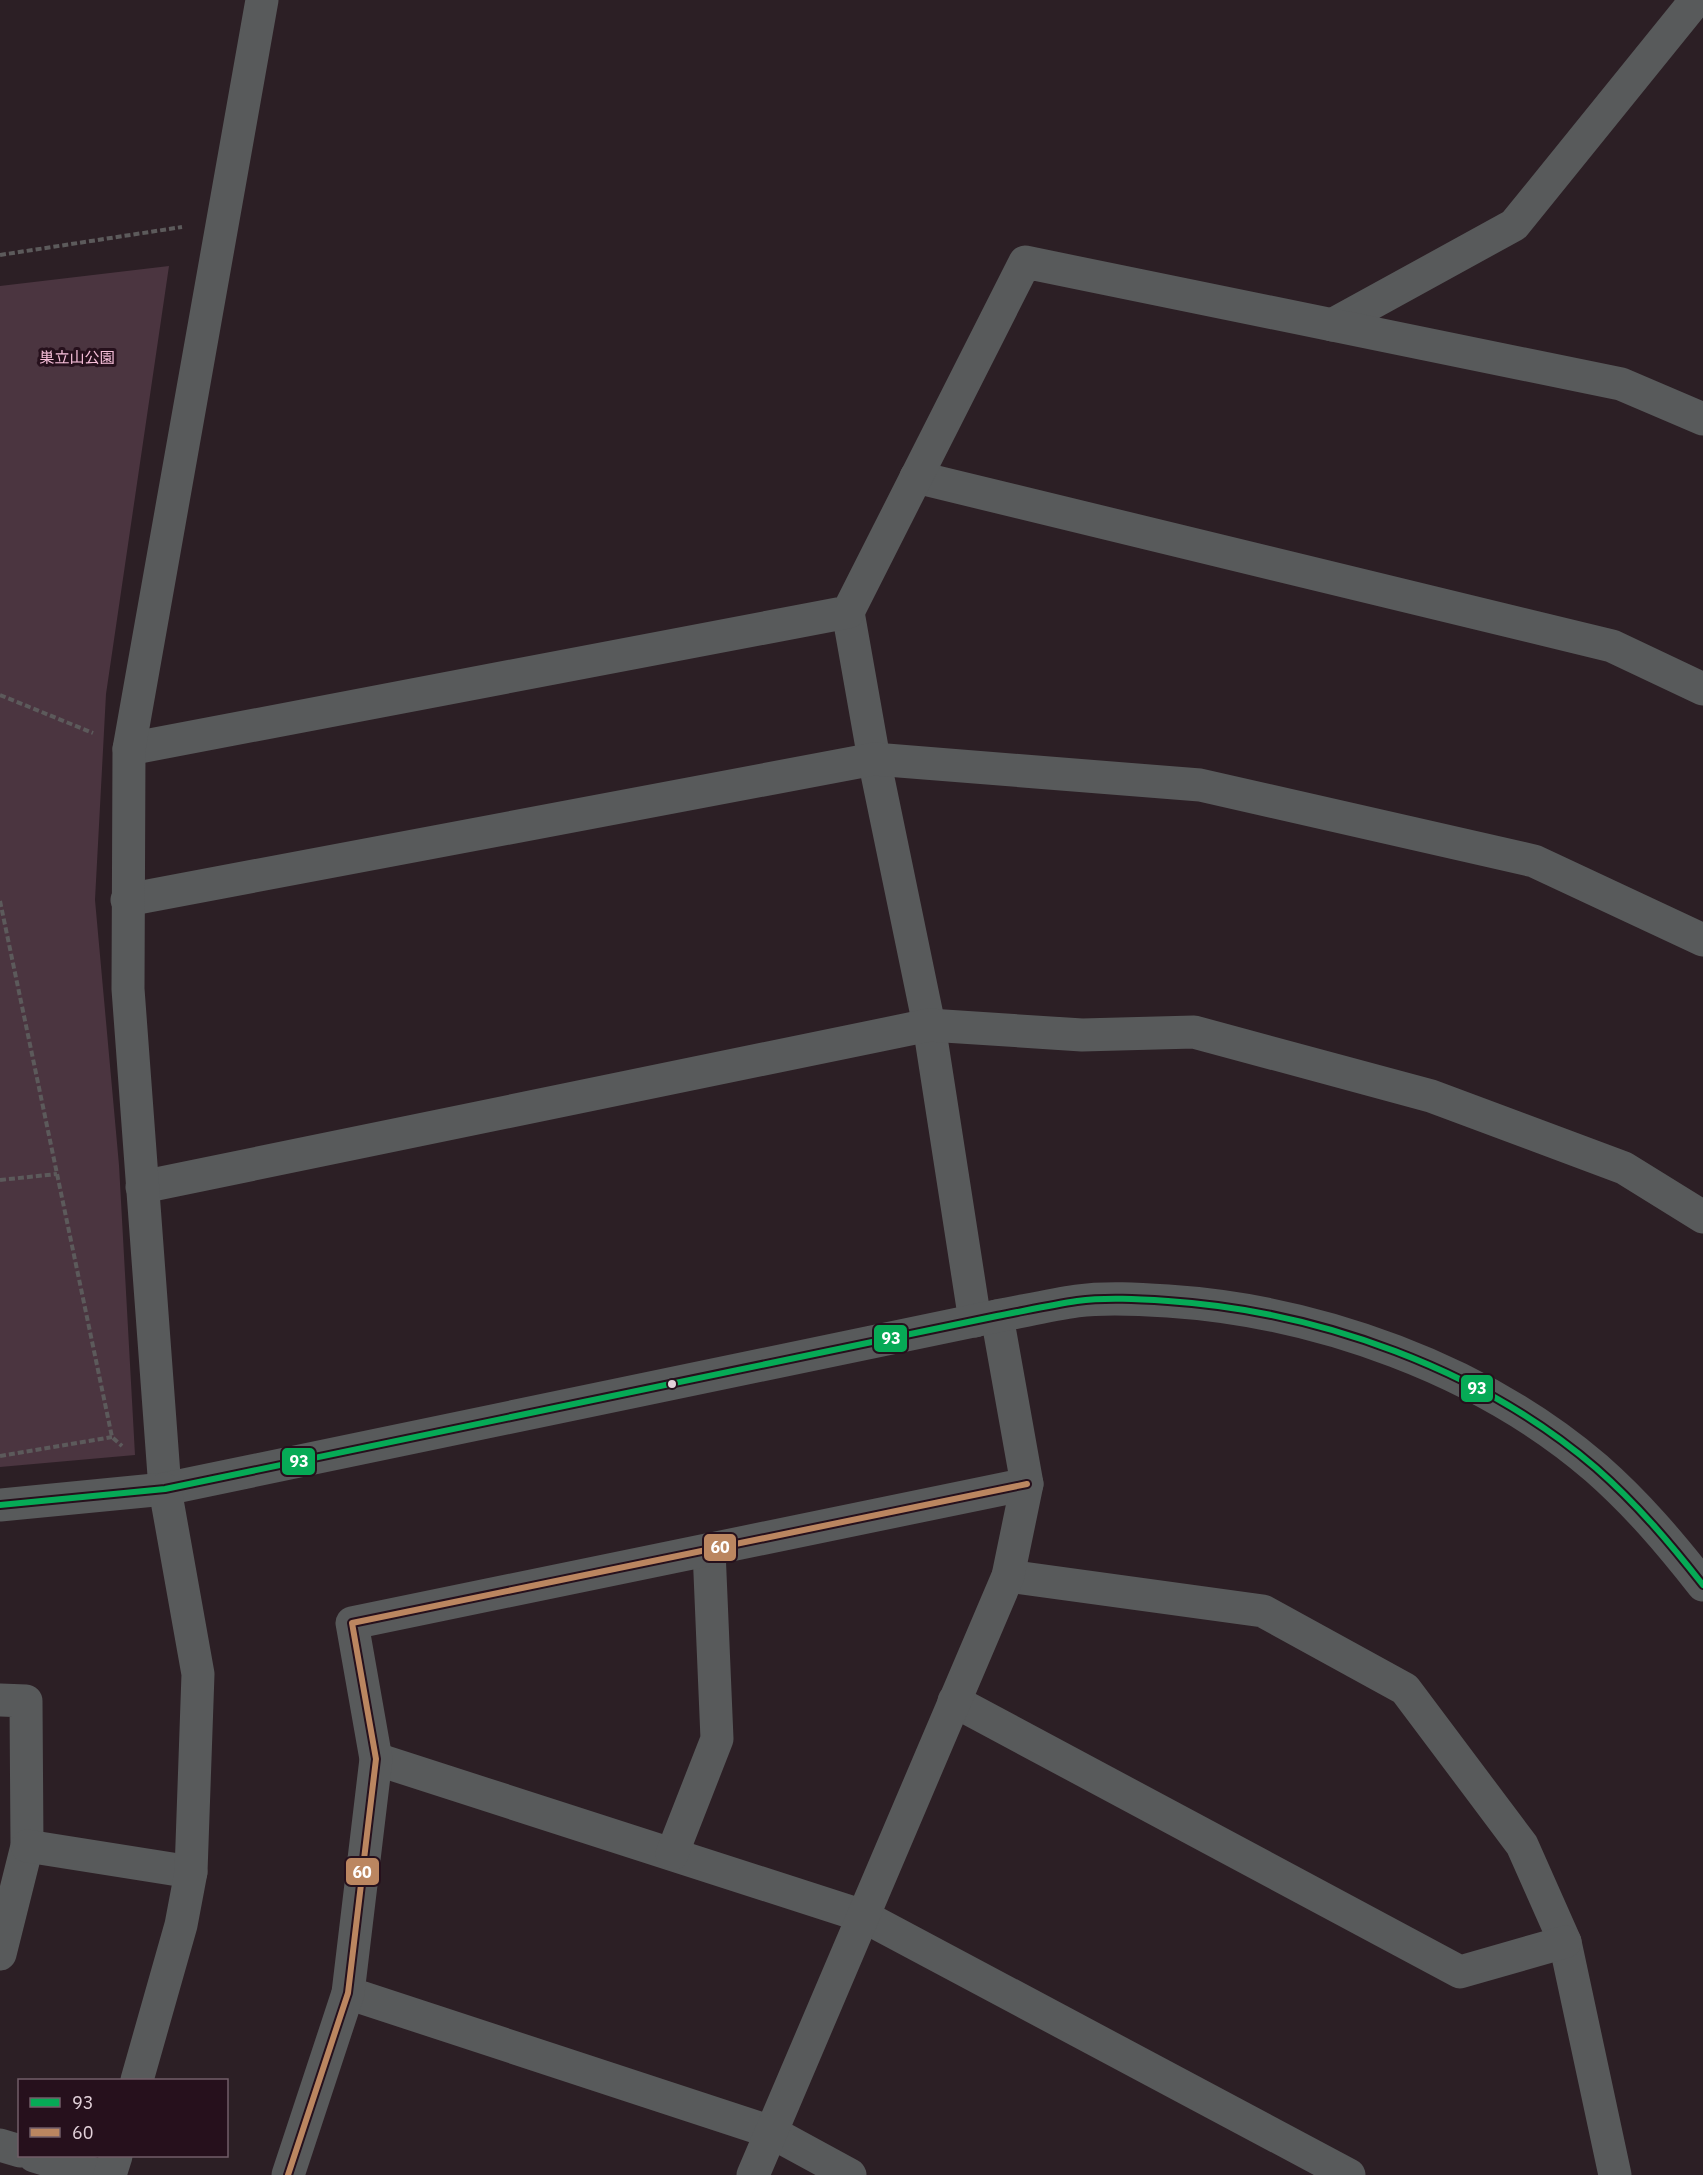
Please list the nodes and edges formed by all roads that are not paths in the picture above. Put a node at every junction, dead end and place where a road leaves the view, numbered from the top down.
1 (262, 0) edge
2 (1696, 0) edge
3 (1332, 325) junction
4 (1703, 419) edge
5 (916, 477) junction
6 (848, 612) junction
7 (1703, 689) edge
8 (129, 749) junction
9 (874, 759) junction
10 (127, 900) junction
11 (1703, 940) edge
12 (929, 1026) junction
13 (142, 1187) junction
14 (1703, 1217) edge
15 (986, 1319) junction
16 (1027, 1484) junction
17 (165, 1489) junction
18 (0, 1505) edge
19 (709, 1550) junction
20 (1008, 1576) junction
21 (1703, 1585) edge
22 (0, 1700) edge
23 (954, 1701) junction
24 (376, 1759) junction
25 (27, 1846) junction
26 (672, 1854) junction
27 (191, 1872) junction
28 (863, 1916) junction
29 (1565, 1942) junction
30 (0, 1954) edge
31 (348, 1993) junction
32 (137, 2079) edge
33 (771, 2132) junction
34 (0, 2145) edge
35 (18, 2150) edge
36 (37, 2157) edge
37 (116, 2157) edge
38 (98, 2175) edge
39 (110, 2175) edge
40 (288, 2175) edge
41 (753, 2175) edge
42 (850, 2175) edge
43 (1349, 2175) edge
44 (1615, 2175) edge

1 - 8 street
2 - 3 street
3 - 4 street
3 - 5 street
5 - 6 street
5 - 7 street
6 - 8 street
6 - 9 street
8 - 10 street
9 - 10 street
9 - 11 street
9 - 12 street
10 - 13 street
12 - 13 street
12 - 14 street
12 - 15 street
13 - 17 street
15 - 16 street
15 - 17 street
15 - 21 street
16 - 19 street
16 - 20 street
17 - 18 street
17 - 27 street
19 - 24 street
19 - 26 street
20 - 23 street
20 - 29 street
22 - 25 street
23 - 28 street
23 - 29 street
24 - 26 street
24 - 31 street
25 - 27 street
25 - 30 street
26 - 28 street
27 - 32 street
28 - 33 street
28 - 43 street
29 - 44 street
31 - 33 street
31 - 40 street
33 - 41 street
33 - 42 street
34 - 35 street
36 - 38 street
37 - 39 street

